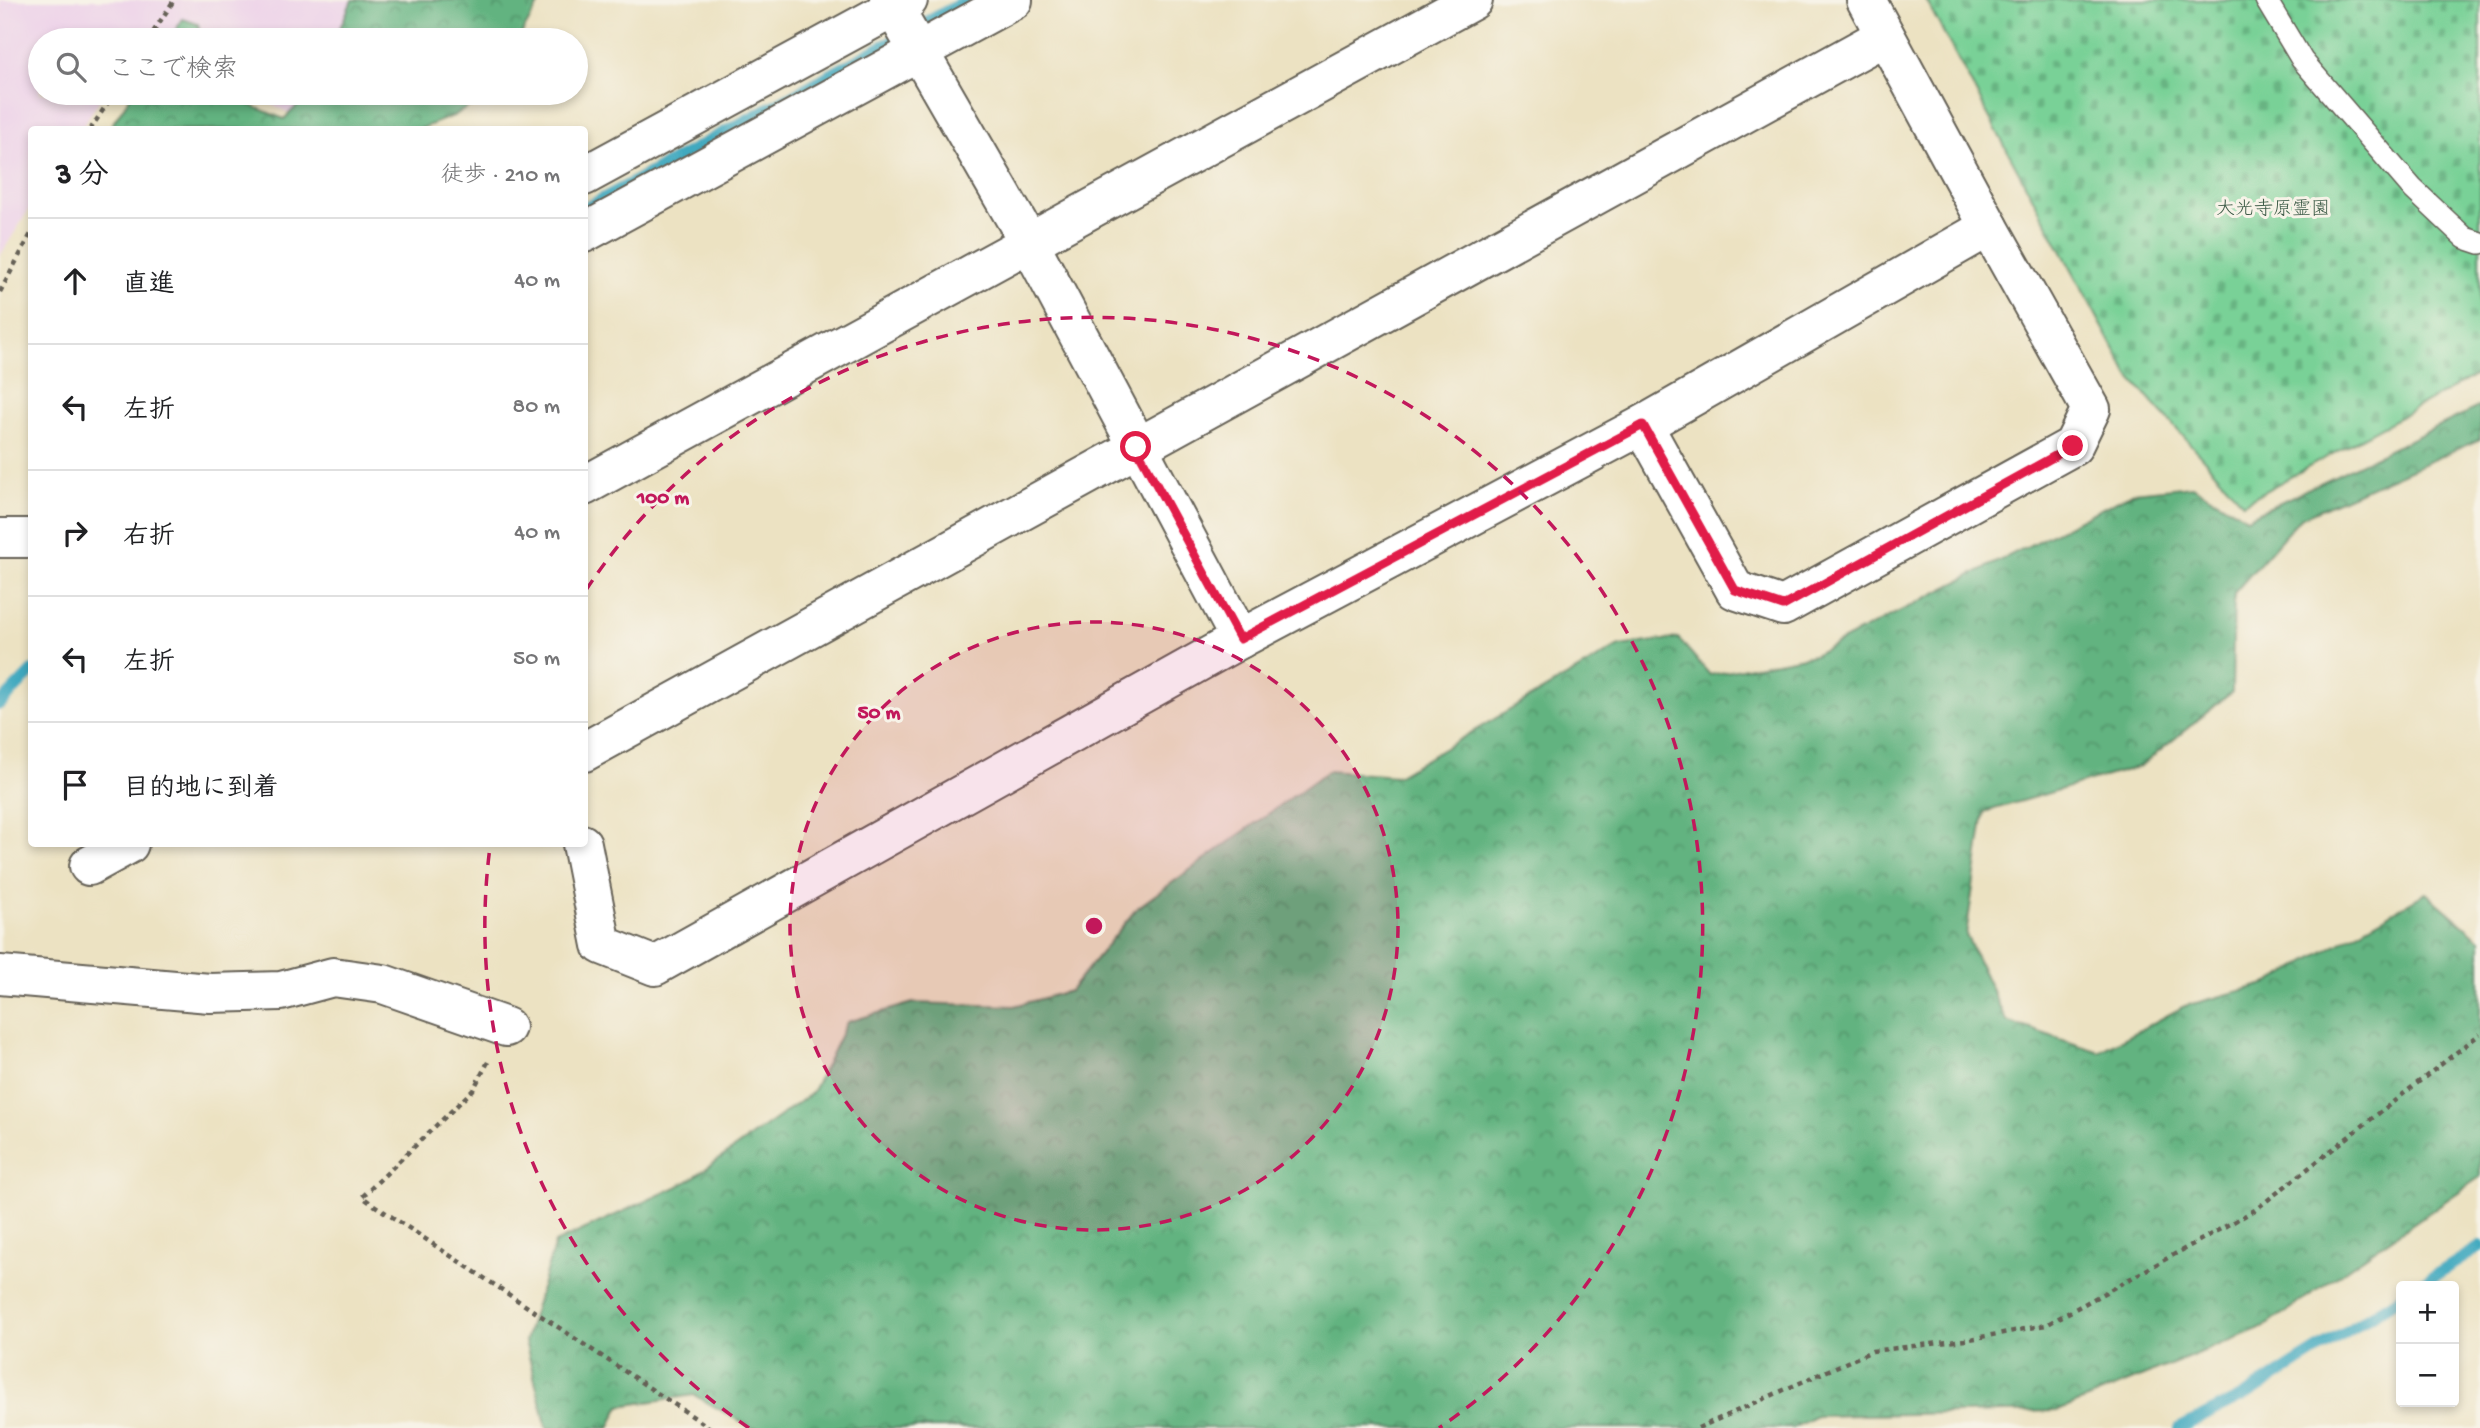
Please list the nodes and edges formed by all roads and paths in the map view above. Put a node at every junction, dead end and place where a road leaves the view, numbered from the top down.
1 (174, 0) edge
2 (1013, 0) edge
3 (1473, 0) edge
4 (1866, 0) edge
5 (2266, 0) edge
6 (897, 3) edge
7 (156, 28) edge
8 (1885, 36) junction
9 (918, 53) junction
10 (106, 105) edge
11 (93, 126) edge
12 (588, 174) edge
13 (1989, 227) junction
14 (588, 231) edge
15 (28, 240) edge
16 (2480, 243) edge
17 (1030, 244) junction
18 (0, 292) edge
19 (1643, 425) junction
20 (1136, 447) junction
21 (588, 484) edge
22 (0, 538) edge
23 (28, 538) edge
24 (1240, 639) junction
25 (588, 750) edge
26 (123, 847) edge
27 (583, 847) edge
28 (89, 866) dead end
29 (0, 975) edge
30 (506, 1027) joint
31 (2480, 1034) edge
32 (710, 1428) edge
33 (1698, 1428) edge

1 - 7 path
2 - 9 street
3 - 17 street
4 - 8 street
5 - 16 lane
6 - 9 street
6 - 12 street
8 - 13 street
8 - 20 street
9 - 14 street
9 - 17 street
10 - 11 path
13 - 19 street
13 - 19 street
15 - 18 path
17 - 20 street
17 - 21 street
19 - 24 street
20 - 24 street
20 - 25 street
22 - 23 street
24 - 27 street
26 - 28 street
29 - 30 street
30 - 32 path
31 - 33 path

